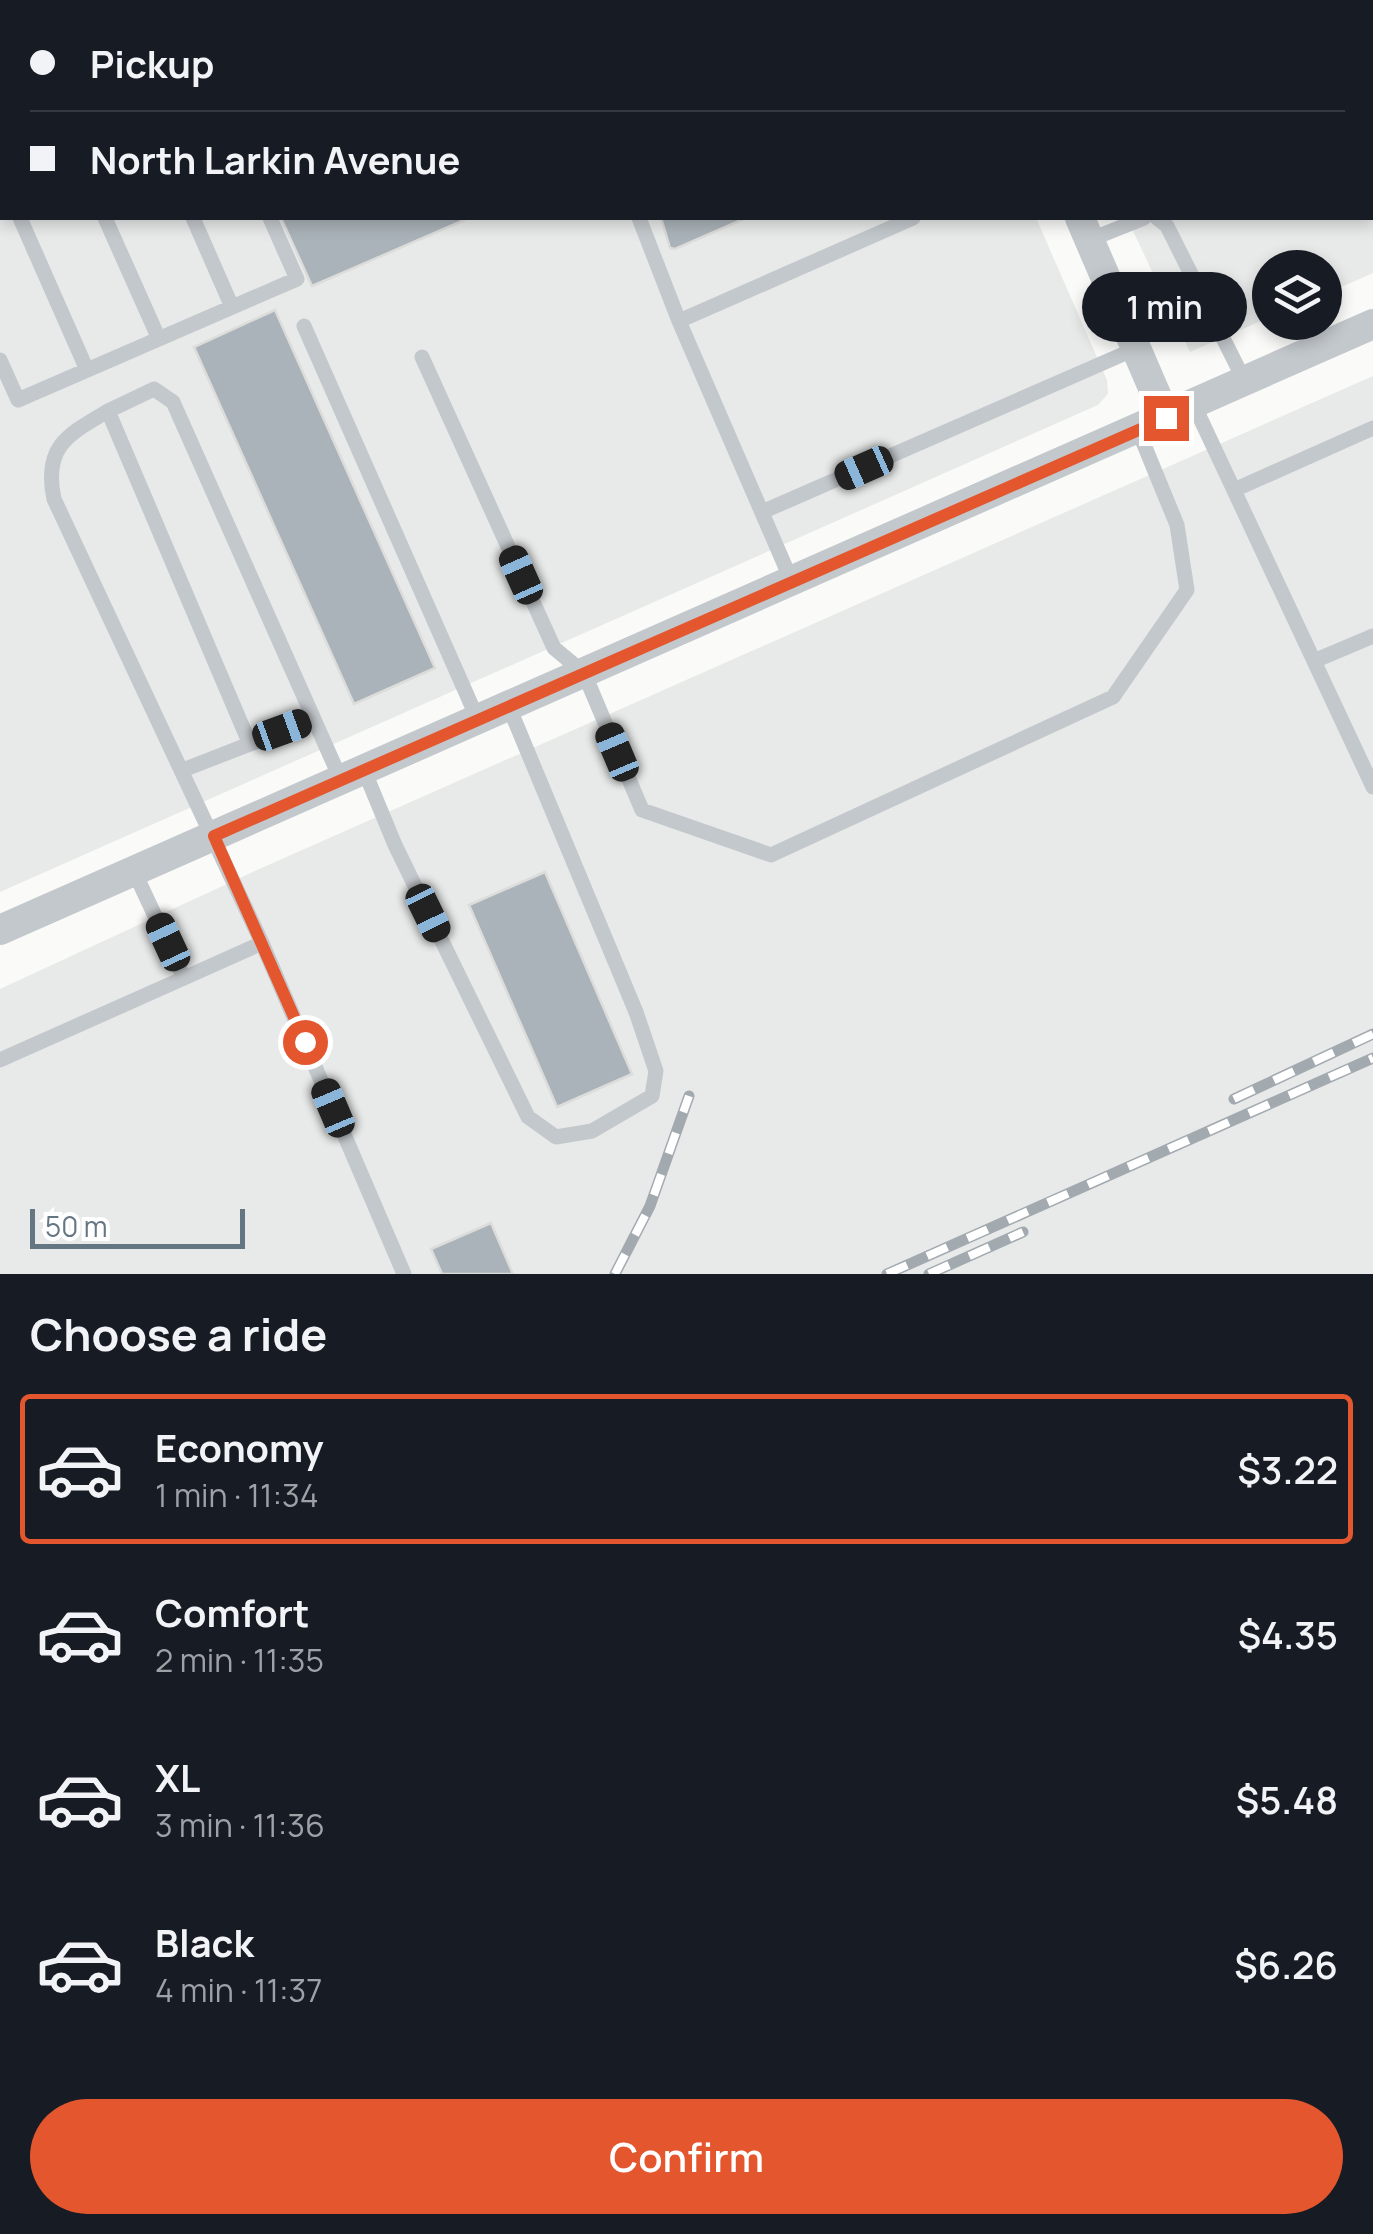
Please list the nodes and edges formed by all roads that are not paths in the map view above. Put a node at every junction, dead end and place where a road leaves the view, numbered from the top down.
1 (21, 220) edge
2 (106, 220) edge
3 (194, 220) edge
4 (271, 220) edge
5 (640, 220) edge
6 (908, 220) edge
7 (1133, 220) edge
8 (1160, 220) edge
9 (1084, 229) edge
10 (232, 308) junction
11 (679, 321) junction
12 (1373, 324) edge
13 (304, 326) dead end
14 (159, 339) junction
15 (1135, 349) junction
16 (422, 357) dead end
17 (0, 360) edge
18 (87, 370) junction
19 (1244, 382) junction
20 (108, 411) junction
21 (1166, 418) junction
22 (1373, 428) edge
23 (1234, 490) junction
24 (762, 512) junction
25 (792, 582) junction
26 (1373, 636) edge
27 (1314, 661) junction
28 (584, 674) junction
29 (508, 706) junction
30 (314, 719) junction
31 (478, 720) junction
32 (249, 742) junction
33 (183, 770) junction
34 (352, 775) junction
35 (1373, 787) edge
36 (214, 836) junction
37 (134, 871) junction
38 (0, 930) edge
39 (262, 943) junction
40 (184, 978) junction
41 (0, 1060) edge
42 (404, 1274) edge

1 - 18 lane
2 - 14 lane
3 - 10 lane
4 - 10 lane
5 - 11 lane
6 - 11 lane
7 - 9 lane
8 - 19 lane
9 - 15 street
10 - 14 lane
11 - 24 lane
12 - 19 street
13 - 31 lane
14 - 18 lane
15 - 21 street
15 - 24 lane
16 - 28 lane
17 - 18 lane
19 - 21 street
20 - 30 lane
20 - 32 lane
20 - 33 lane
21 - 23 lane
21 - 25 street
21 - 28 lane
22 - 23 lane
23 - 27 lane
24 - 25 lane
25 - 28 street
26 - 27 lane
27 - 35 lane
28 - 29 street
29 - 31 street
29 - 34 lane
30 - 32 lane
30 - 34 lane
31 - 34 street
32 - 33 lane
33 - 36 lane
34 - 36 street
36 - 37 street
36 - 39 lane
37 - 38 street
37 - 40 lane
39 - 40 lane
39 - 42 lane
40 - 41 lane

